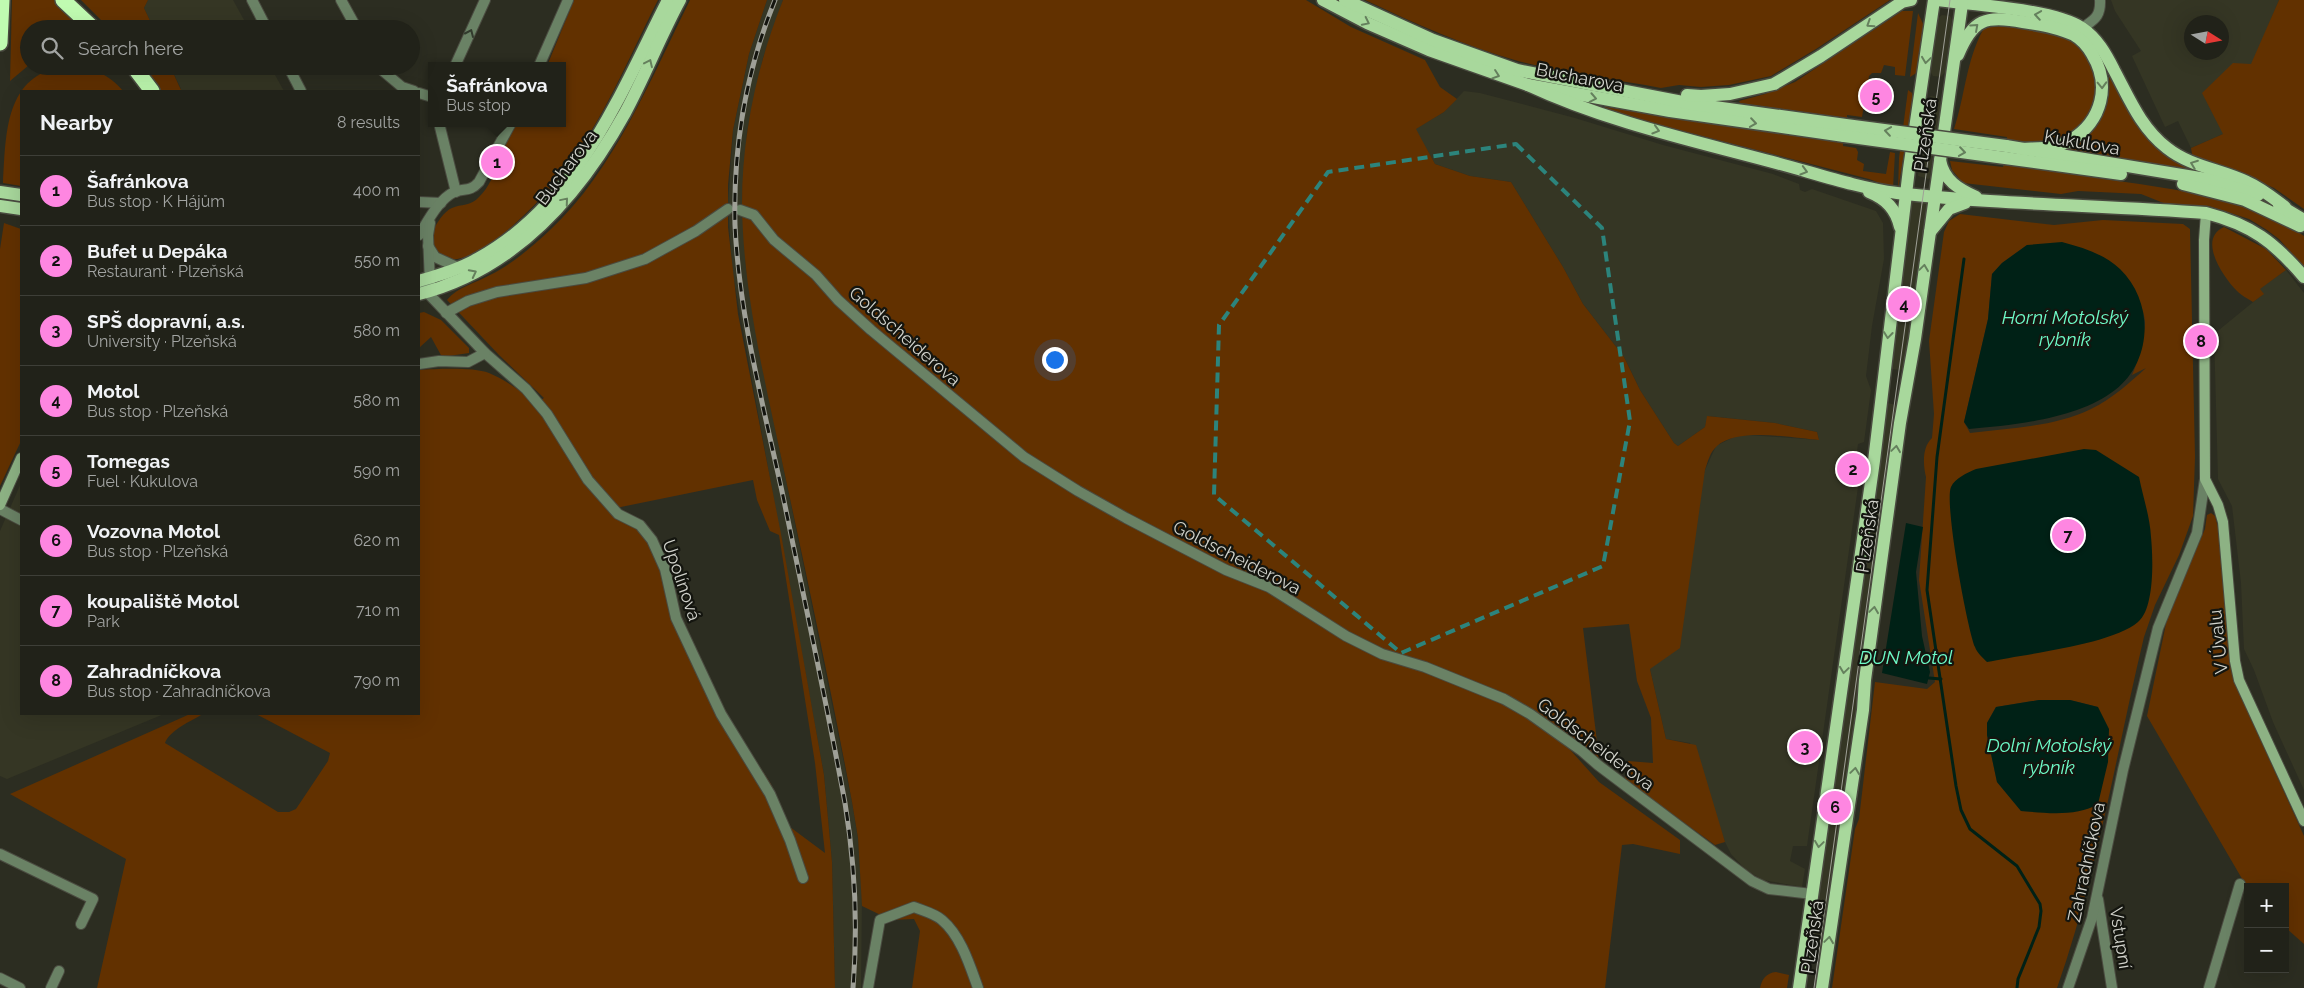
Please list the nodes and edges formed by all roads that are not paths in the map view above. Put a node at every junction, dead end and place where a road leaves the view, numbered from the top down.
1 (2, 0) edge
2 (62, 0) edge
3 (252, 0) edge
4 (341, 0) edge
5 (474, 0) edge
6 (485, 0) edge
7 (568, 0) edge
8 (668, 0) edge
9 (680, 0) edge
10 (1323, 0) edge
11 (1345, 0) edge
12 (1911, 0) edge
13 (1936, 0) edge
14 (2100, 0) edge
15 (1962, 2) edge
16 (479, 14) junction
17 (84, 20) edge
18 (262, 20) edge
19 (352, 20) edge
20 (2079, 32) junction
21 (0, 42) edge
22 (1431, 45) junction
23 (1466, 58) junction
24 (457, 62) edge
25 (541, 62) edge
26 (1952, 69) junction
27 (140, 75) edge
28 (293, 75) edge
29 (388, 75) edge
30 (1528, 85) junction
31 (151, 90) edge
32 (300, 90) edge
33 (411, 90) edge
34 (1661, 97) junction
35 (440, 127) edge
36 (510, 127) edge
37 (1845, 131) junction
38 (2023, 149) junction
39 (1940, 152) junction
40 (2005, 152) junction
41 (1840, 180) junction
42 (0, 192) edge
43 (456, 192) junction
44 (1906, 194) junction
45 (20, 195) edge
46 (1934, 197) junction
47 (1983, 201) junction
48 (420, 202) edge
49 (441, 203) junction
50 (0, 206) edge
51 (2285, 208) junction
52 (20, 209) edge
53 (728, 210) dead end
54 (740, 210) dead end
55 (2206, 213) junction
56 (431, 217) junction
57 (2303, 226) edge
58 (420, 234) edge
59 (1929, 234) junction
60 (1901, 235) junction
61 (428, 246) junction
62 (460, 268) junction
63 (2304, 277) edge
64 (425, 279) edge
65 (422, 291) edge
66 (446, 313) junction
67 (485, 352) junction
68 (420, 364) edge
69 (20, 460) edge
70 (2205, 478) junction
71 (0, 506) edge
72 (0, 509) edge
73 (20, 519) edge
74 (2304, 822) edge
75 (0, 854) edge
76 (803, 878) dead end
77 (2240, 884) dead end
78 (2097, 893) junction
79 (1812, 894) junction
80 (81, 924) dead end
81 (59, 971) dead end
82 (0, 978) edge
83 (20, 988) edge
84 (51, 988) edge
85 (868, 988) edge
86 (978, 988) edge
87 (1800, 988) edge
88 (1822, 988) edge
89 (2068, 988) edge
90 (2112, 988) edge
91 (2209, 988) edge

1 - 21 highway
2 - 17 highway
3 - 18 street
4 - 19 street
5 - 16 street
6 - 16 street
7 - 25 street
8 - 62 main road, Bucharova
65 -> 9 main road, Bucharova
10 -> 22 main road, Bucharova
11 - 22 main road, Bucharova
12 -> 34 main road
13 - 15 main road
13 -> 44 main road, Plzeňská
14 - 20 street
20 -> 15 main road
15 - 26 main road, Plzeňská
24 -> 16 street
26 -> 20 main road
20 -> 38 main road
51 -> 20 main road
22 - 23 main road, Bucharova
23 -> 30 main road, Bucharova
23 - 34 main road, Bucharova
26 - 39 main road, Plzeňská
27 - 31 highway
28 - 32 street
29 - 33 street
30 -> 37 main road, Bucharova
30 -> 41 main road
34 - 37 main road, Bucharova
35 - 43 street
36 - 43 street
37 - 40 main road, Kukulova, bridge
38 - 40 main road, Kukulova
38 - 51 main road, Kukulova
39 - 46 main road, Plzeňská
39 - 47 main road
40 - 57 main road, Kukulova
41 - 44 main road
41 - 60 main road
42 - 45 main road
43 - 49 street
44 - 46 main road
44 - 60 main road, Plzeňská
46 - 47 main road
46 - 59 main road, Plzeňská
47 - 55 main road
47 - 59 main road
48 - 49 street
49 - 56 street
50 - 52 main road
51 - 57 main road, Kukulova
53 - 66 street
54 - 79 street, Goldscheiderova
55 - 63 main road
55 - 70 street, Zahradníčkova
56 - 58 street
56 - 61 street
88 -> 59 main road, Plzeňská
60 -> 79 main road, Plzeňská
61 - 62 street
61 - 64 street
62 - 64 main road, Bucharova
64 - 65 street
65 - 66 street, Upolínová
66 - 67 street, Upolínová
67 - 68 street
67 - 76 street, Upolínová
69 - 71 street
70 - 74 street, V Úvalu
70 - 78 street, Zahradníčkova
72 - 73 street
75 - 80 street
77 - 91 street
78 - 89 street, Zahradníčkova
78 - 90 street, Vstupní
79 - 87 main road, Plzeňská
81 - 84 street
82 - 83 street
85 - 86 street

